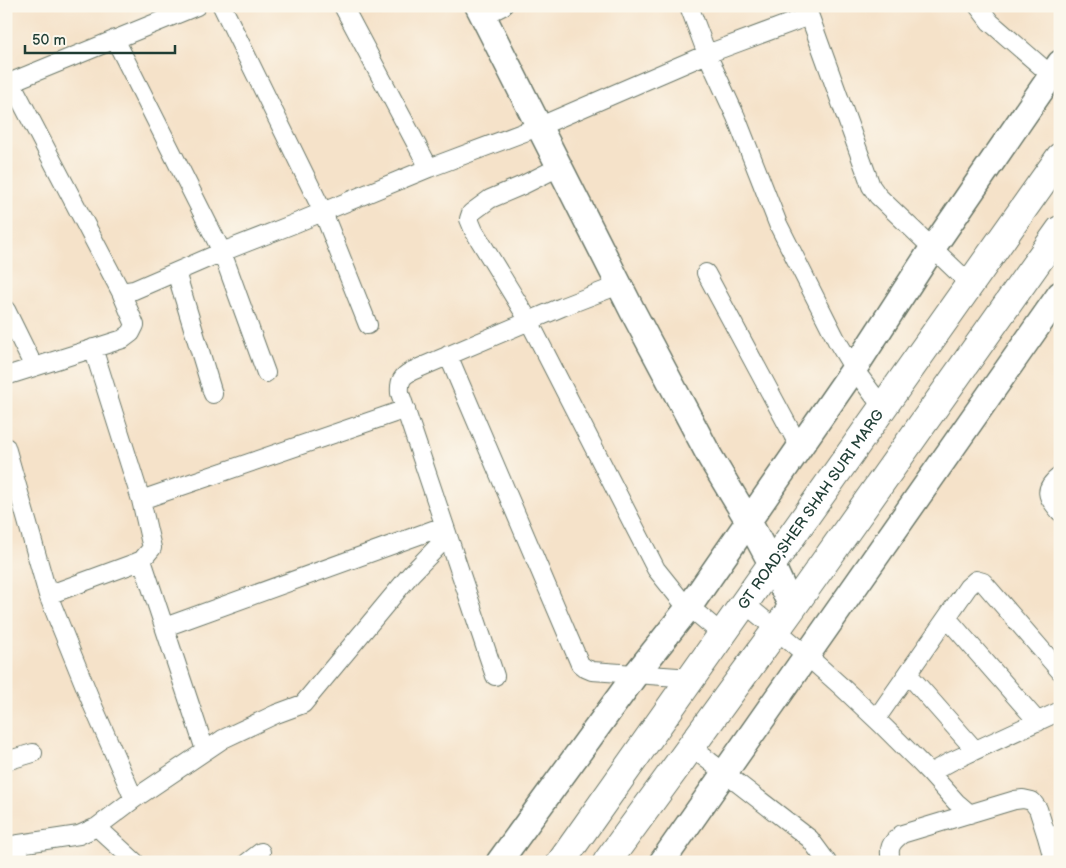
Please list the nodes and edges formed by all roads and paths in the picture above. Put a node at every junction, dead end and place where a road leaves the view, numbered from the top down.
1 (197, 6) edge
2 (222, 6) edge
3 (344, 6) edge
4 (689, 6) edge
5 (978, 6) edge
6 (488, 10) edge
7 (808, 11) edge
8 (115, 38) junction
9 (707, 54) junction
10 (1057, 74) edge
11 (8, 83) edge
12 (538, 127) junction
13 (1060, 157) edge
14 (559, 167) junction
15 (429, 168) junction
16 (323, 212) junction
17 (1060, 230) edge
18 (932, 249) junction
19 (222, 252) junction
20 (176, 272) junction
21 (706, 273) dead end
22 (970, 284) junction
23 (619, 286) junction
24 (121, 292) junction
25 (1060, 294) edge
26 (6, 310) edge
27 (530, 321) junction
28 (368, 325) dead end
29 (93, 348) junction
30 (448, 356) junction
31 (34, 367) junction
32 (854, 369) junction
33 (266, 373) dead end
34 (6, 376) edge
35 (213, 394) dead end
36 (883, 408) junction
37 (406, 409) junction
38 (6, 447) edge
39 (800, 448) junction
40 (1060, 476) edge
41 (141, 500) junction
42 (1060, 512) edge
43 (749, 522) junction
44 (446, 531) junction
45 (142, 560) junction
46 (772, 565) junction
47 (48, 595) junction
48 (745, 604) junction
49 (689, 607) junction
50 (784, 618) junction
51 (947, 618) junction
52 (165, 627) junction
53 (723, 635) junction
54 (807, 656) junction
55 (1060, 671) edge
56 (636, 674) junction
57 (908, 674) junction
58 (495, 676) dead end
59 (692, 678) junction
60 (1060, 711) edge
61 (876, 719) junction
62 (1038, 722) junction
63 (691, 747) junction
64 (205, 750) junction
65 (975, 750) junction
66 (33, 753) dead end
67 (6, 761) edge
68 (930, 773) junction
69 (725, 774) junction
70 (134, 799) junction
71 (970, 814) junction
72 (97, 827) junction
73 (1053, 835) edge
74 (15, 851) edge
75 (135, 862) edge
76 (499, 862) edge
77 (561, 862) edge
78 (607, 862) edge
79 (662, 862) edge
80 (827, 862) edge
81 (891, 862) edge
82 (1054, 862) edge

1 - 8 street
2 - 16 street
3 - 15 street
4 - 9 street
5 - 10 street
6 - 12 main road
7 - 9 street
7 - 18 street
8 - 11 street
8 - 19 street
9 - 12 street
9 - 32 street
10 - 18 main road
11 - 24 street
12 - 14 main road
12 - 15 street
13 - 22 main road, GT ROAD;SHER SHAH SURI MARG
14 - 23 main road
14 - 27 street
15 - 16 street
16 - 19 street
16 - 28 street
17 - 50 main road
18 - 22 street
18 - 32 main road
19 - 20 street
19 - 33 street
20 - 24 street
20 - 35 street
21 - 39 street
22 - 36 main road, GT ROAD;SHER SHAH SURI MARG
23 - 27 street
23 - 43 main road
24 - 29 street
25 - 54 main road
26 - 31 street
27 - 30 street
27 - 49 street
29 - 31 street
29 - 41 street
30 - 37 street
30 - 56 street
31 - 34 street
32 - 36 street
32 - 39 main road
36 - 46 main road, GT ROAD;SHER SHAH SURI MARG
37 - 41 street
37 - 44 street
38 - 47 street
39 - 43 main road
40 - 42 street
41 - 45 street
43 - 46 main road
43 - 49 main road
44 - 52 street
44 - 58 street
44 - 64 street
45 - 47 street
45 - 52 street
46 - 48 main road, GT ROAD;SHER SHAH SURI MARG
46 - 50 main road
47 - 70 street
48 - 50 street
48 - 53 main road, GT ROAD;SHER SHAH SURI MARG
49 - 53 street
49 - 56 main road
50 - 54 street
50 - 63 main road
51 - 55 street
51 - 57 street
51 - 62 street
52 - 64 street
53 - 59 main road, GT ROAD;SHER SHAH SURI MARG
54 - 61 street
54 - 69 main road
56 - 59 street
56 - 76 main road
57 - 61 street
57 - 65 street
59 - 77 main road, GT ROAD;SHER SHAH SURI MARG
60 - 62 street
61 - 68 street
62 - 65 street
63 - 69 street
63 - 78 main road
64 - 70 street
65 - 68 street
66 - 67 street
68 - 71 street
69 - 79 main road
69 - 80 street
70 - 72 street
71 - 73 street
71 - 81 street
72 - 74 street
72 - 75 street
73 - 82 street

